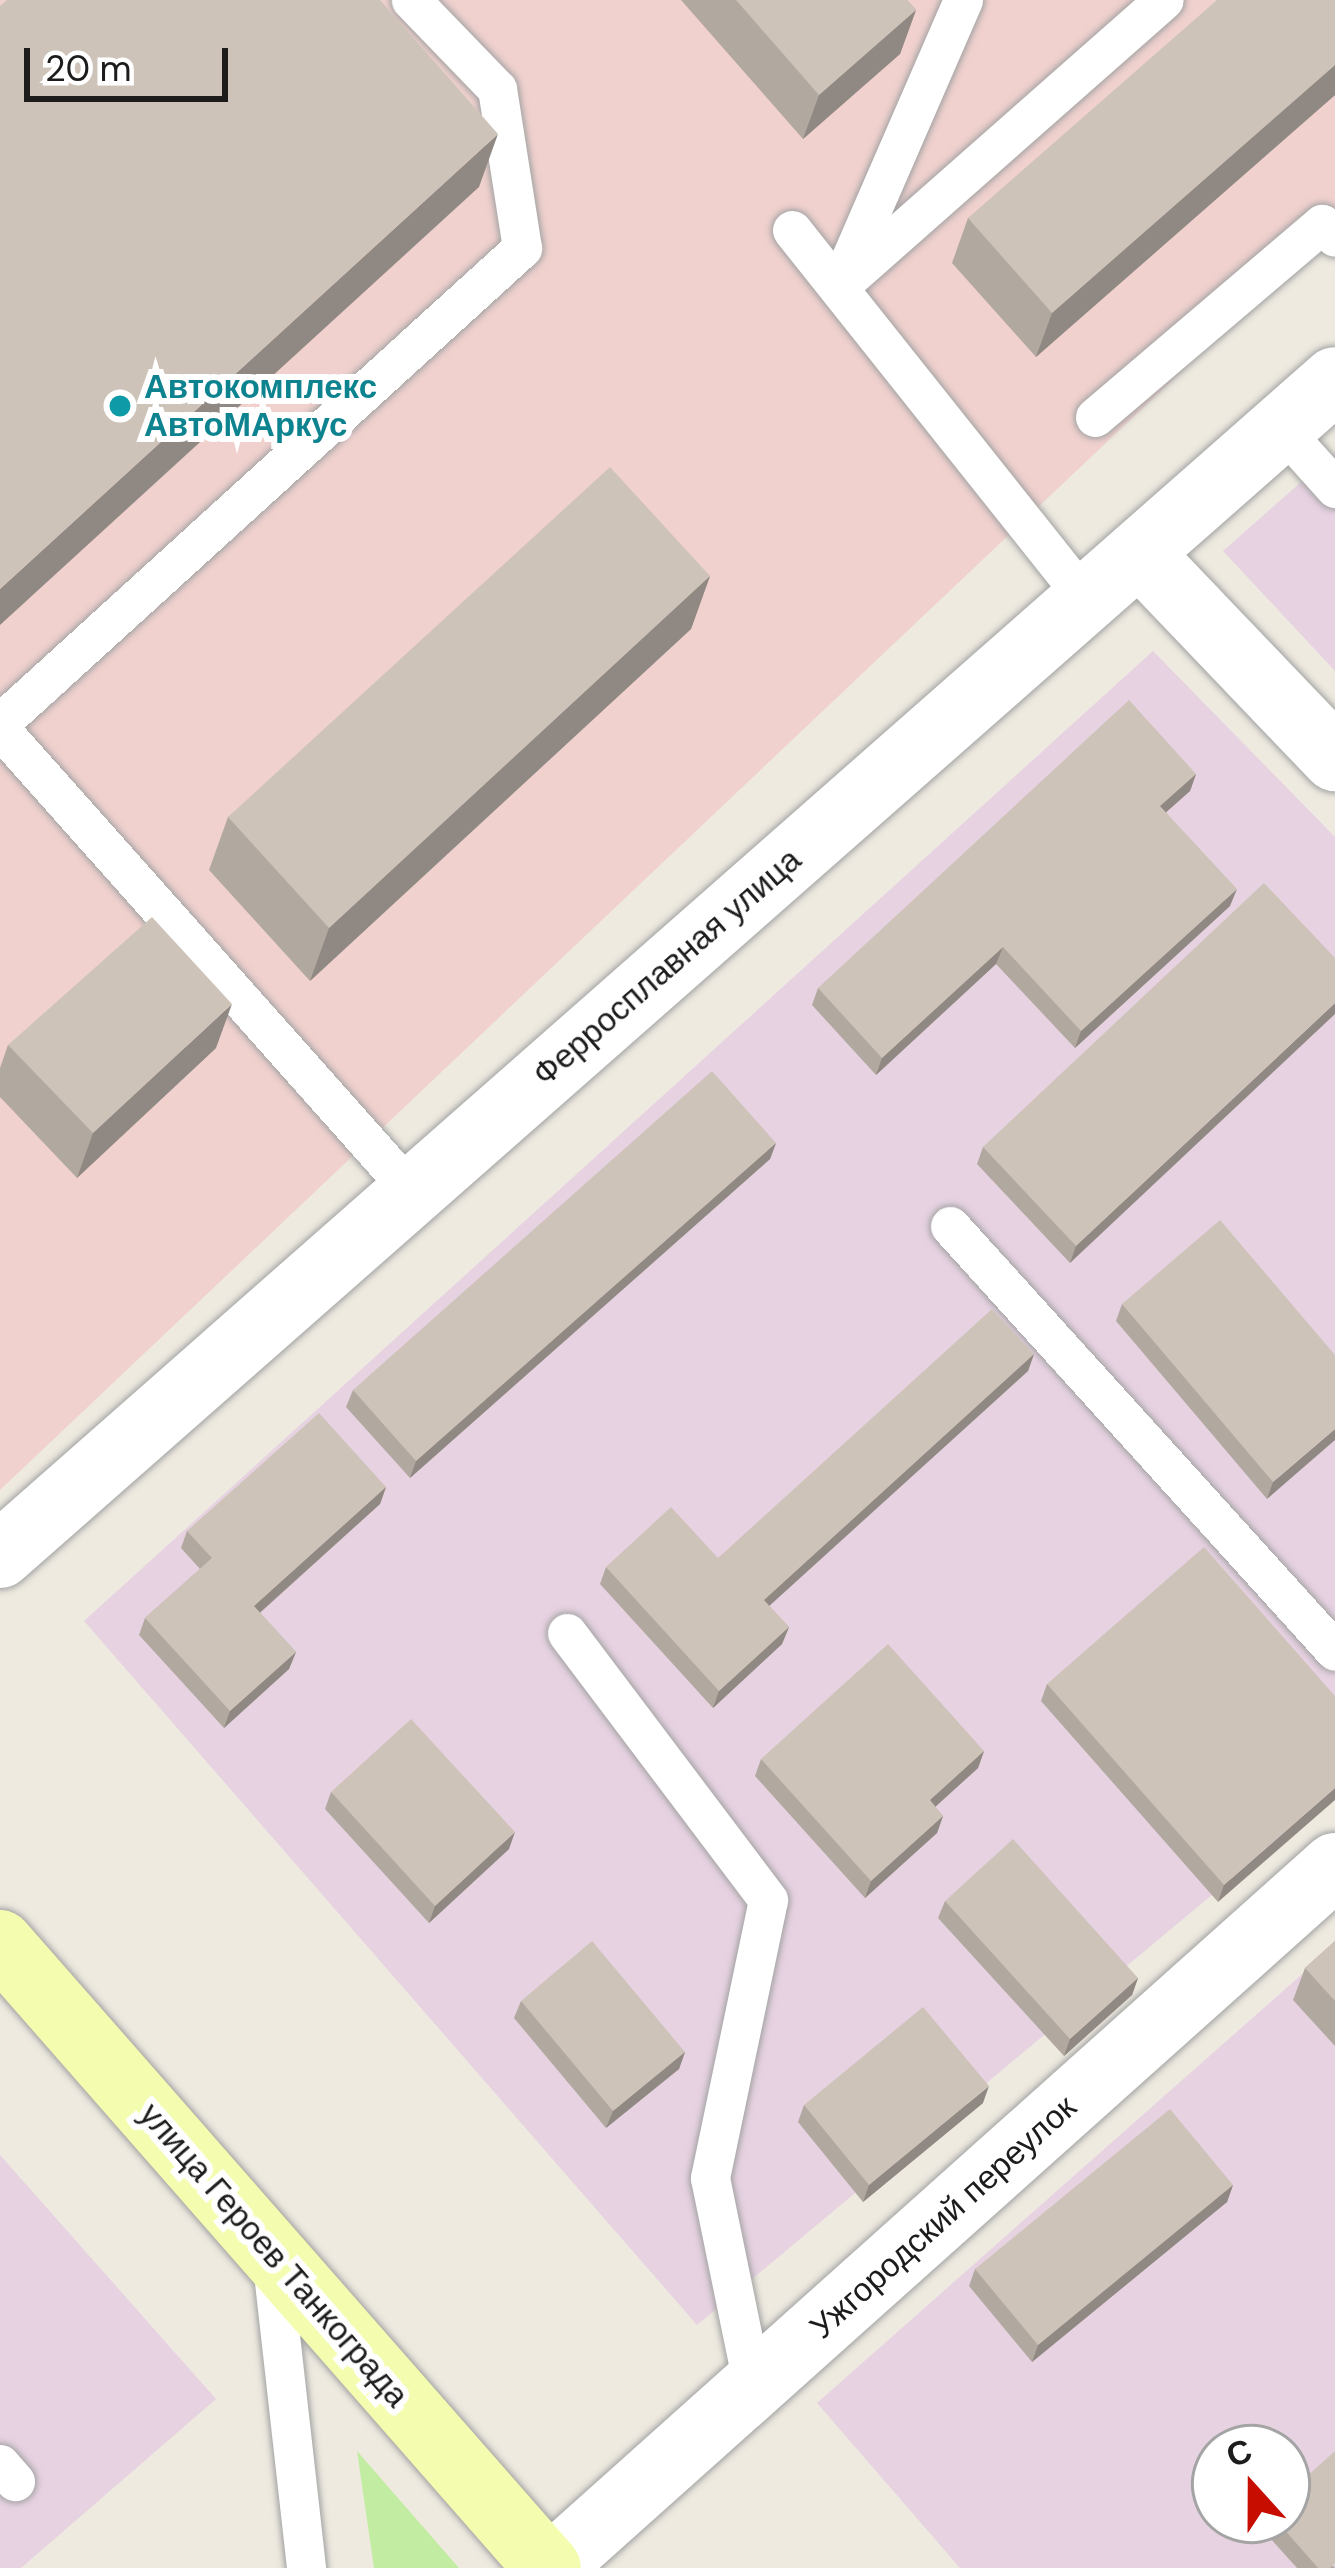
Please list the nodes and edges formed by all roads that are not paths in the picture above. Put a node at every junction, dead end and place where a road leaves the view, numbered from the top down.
1 (410, 0) edge
2 (963, 0) edge
3 (1163, 0) edge
4 (792, 230) dead end
5 (1335, 237) edge
6 (838, 287) junction
7 (1335, 380) edge
8 (1094, 417) dead end
9 (1281, 428) junction
10 (1335, 488) edge
11 (1139, 554) junction
12 (1086, 599) junction
13 (0, 726) edge
14 (1335, 758) edge
15 (412, 1192) junction
16 (950, 1226) dead end
17 (0, 1555) edge
18 (566, 1633) dead end
19 (1335, 1651) edge
20 (1335, 1866) edge
21 (0, 1943) edge
22 (270, 2250) junction
23 (753, 2387) junction
24 (306, 2568) edge
25 (549, 2568) edge

1 - 13 lane
2 - 6 lane
3 - 6 lane
4 - 6 lane
5 - 8 lane
6 - 12 lane
7 - 9 street, Ферросплавная улица
9 - 10 lane
9 - 11 street, Ферросплавная улица
11 - 12 street, Ферросплавная улица
11 - 14 street
12 - 15 street, Ферросплавная улица
13 - 15 lane
15 - 17 street, Ферросплавная улица
16 - 19 lane
18 - 23 lane
20 - 23 street, Ужгородский переулок
21 - 22 main road, улица Героев Танкограда
22 - 24 lane
22 - 25 main road, улица Героев Танкограда
23 - 25 street, Ужгородский переулок

